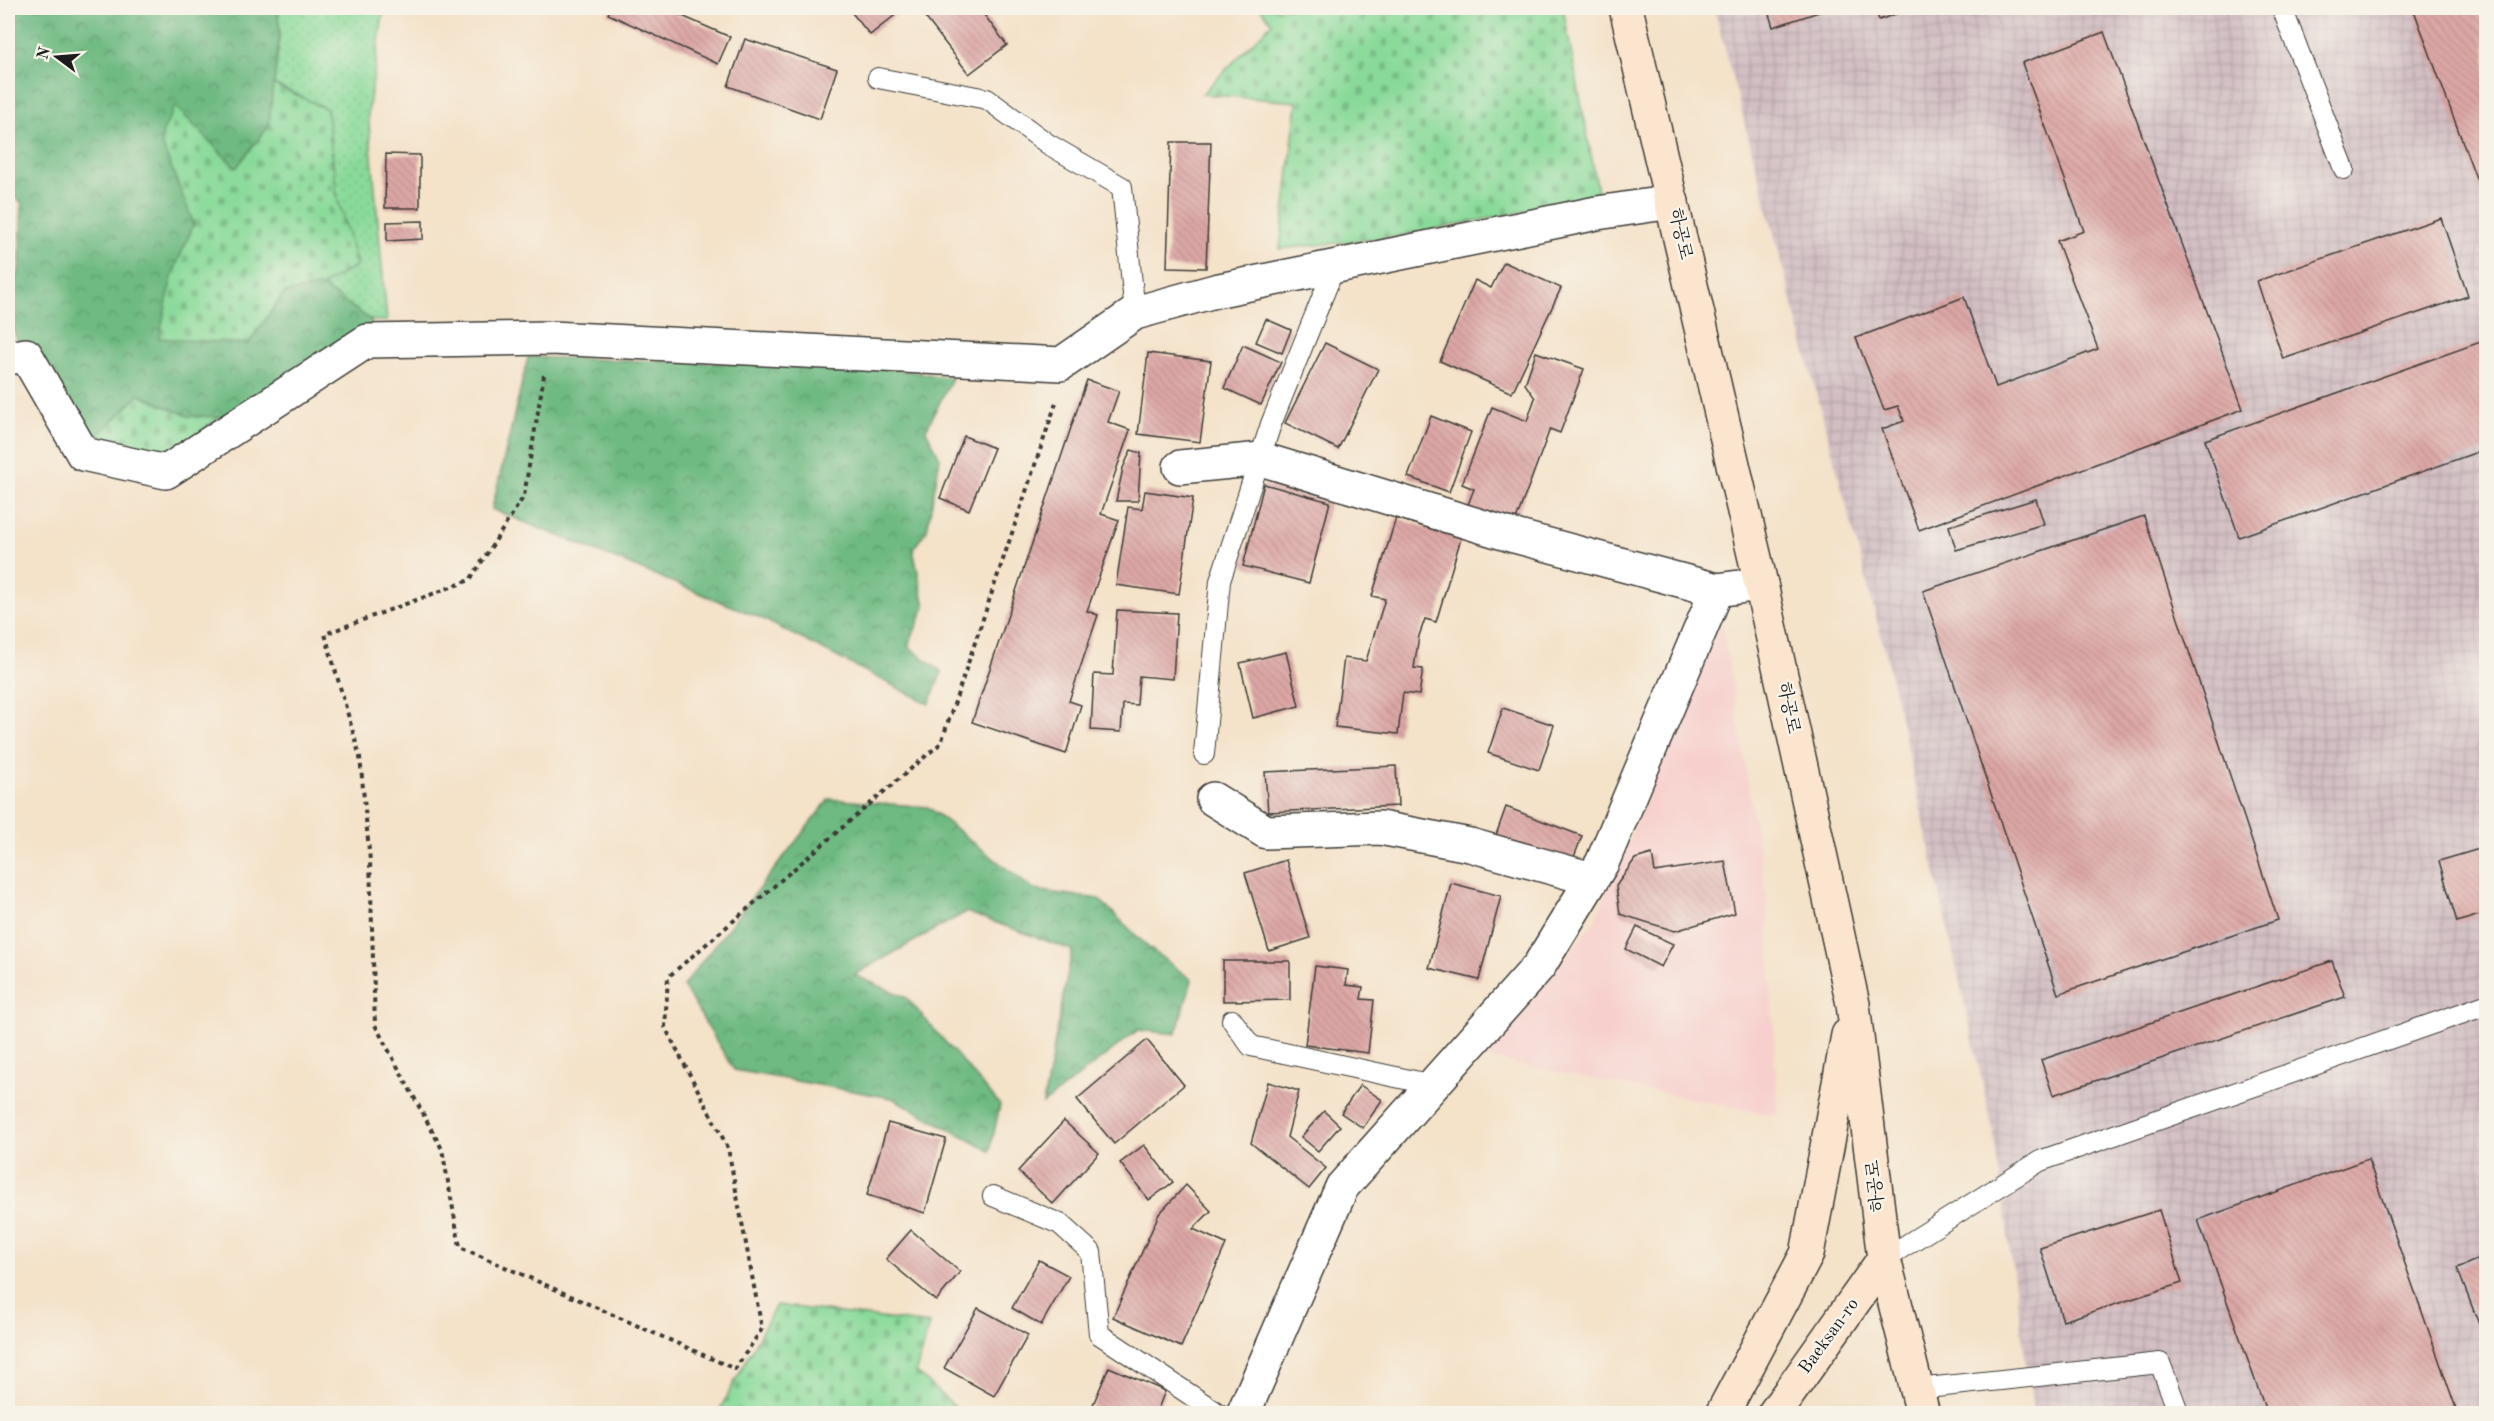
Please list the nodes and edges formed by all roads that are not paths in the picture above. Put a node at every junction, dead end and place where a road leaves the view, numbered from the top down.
1 (1626, 8) edge
2 (2282, 8) edge
3 (878, 78) dead end
4 (2344, 169) dead end
5 (1672, 202) junction
6 (1335, 266) junction
7 (1135, 313) junction
8 (8, 358) edge
9 (1261, 459) junction
10 (1180, 467) dead end
11 (1761, 584) junction
12 (1717, 590) junction
13 (1204, 754) dead end
14 (1213, 800) dead end
15 (1592, 879) junction
16 (1854, 1004) junction
17 (2487, 1005) edge
18 (1232, 1020) dead end
19 (1432, 1085) junction
20 (993, 1196) dead end
21 (1884, 1259) junction
22 (1920, 1401) edge
23 (1219, 1413) edge
24 (1243, 1413) edge
25 (1722, 1413) edge
26 (1774, 1413) edge
27 (2179, 1413) edge

1 - 5 street, 하공로
2 - 4 lane
3 - 7 lane
5 - 6 street
5 - 11 street, 하공로
6 - 7 street
6 - 9 lane
7 - 8 street
9 - 10 street
9 - 12 street
9 - 13 lane
11 - 12 street
11 - 16 street, 하공로
12 - 15 street
14 - 15 street
15 - 19 street
16 - 21 street, 하공로
16 - 25 street
17 - 21 lane
18 - 19 lane
19 - 24 street
20 - 23 lane
21 - 22 street, 하공로
21 - 26 street, Baeksan-ro
22 - 27 lane

